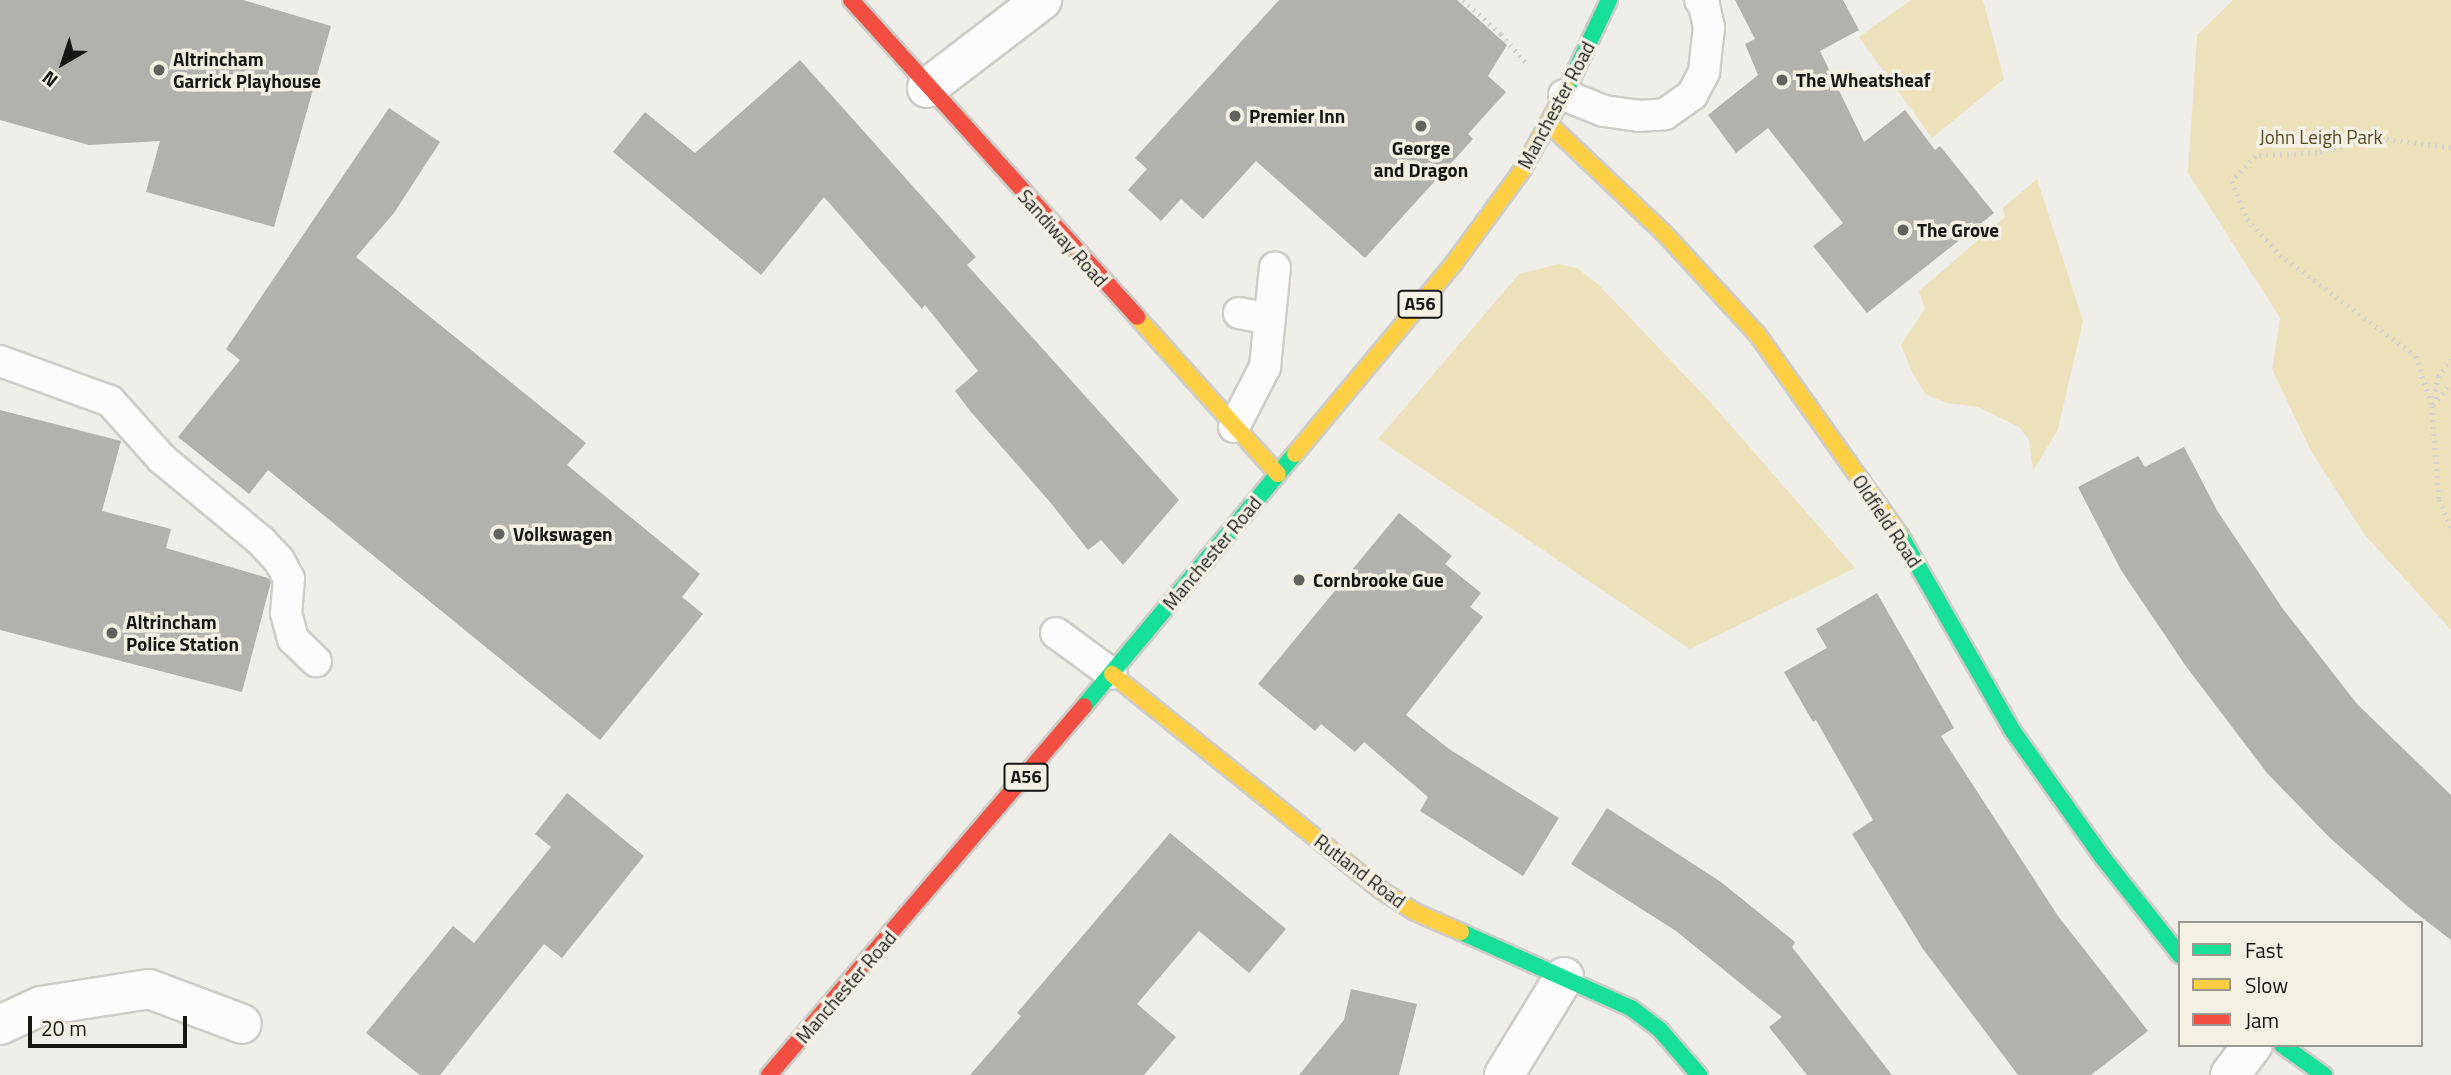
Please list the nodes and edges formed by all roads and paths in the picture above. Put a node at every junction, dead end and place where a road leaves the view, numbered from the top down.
1 (851, 0) edge
2 (1042, 0) edge
3 (1463, 0) edge
4 (1609, 0) edge
5 (1700, 0) edge
6 (927, 88) junction
7 (1564, 95) junction
8 (1549, 124) junction
9 (2451, 148) edge
10 (1275, 267) dead end
11 (1239, 313) dead end
12 (1269, 319) junction
13 (2451, 359) edge
14 (0, 361) edge
15 (2451, 383) edge
16 (2432, 406) junction
17 (1234, 427) junction
18 (1278, 474) junction
19 (2451, 527) edge
20 (1056, 633) dead end
21 (316, 661) dead end
22 (1112, 674) junction
23 (2178, 952) edge
24 (1564, 977) junction
25 (242, 1024) dead end
26 (0, 1025) edge
27 (2251, 1047) edge
28 (2285, 1047) edge
29 (769, 1075) edge
30 (1504, 1075) edge
31 (1699, 1075) edge
32 (2230, 1075) edge
33 (2324, 1075) edge

1 - 6 main road, Sandiway Road
2 - 6 street
3 - 7 path
4 - 7 main road, Manchester Road / A56
5 - 7 lane
6 - 17 main road, Sandiway Road
7 - 8 main road, Manchester Road / A56
8 - 18 main road, Manchester Road / A56
8 - 23 main road, Oldfield Road
9 - 16 path
10 - 12 lane
11 - 12 lane
12 - 17 lane
13 - 16 path
14 - 21 lane
15 - 16 path
16 - 19 path
17 - 18 main road, Sandiway Road
18 - 22 main road, Manchester Road / A56
20 - 22 lane
22 - 24 main road, Rutland Road
22 - 29 main road, Manchester Road / A56
24 - 30 street
24 - 31 main road, Rutland Road
25 - 26 street
27 - 32 street
28 - 33 main road

